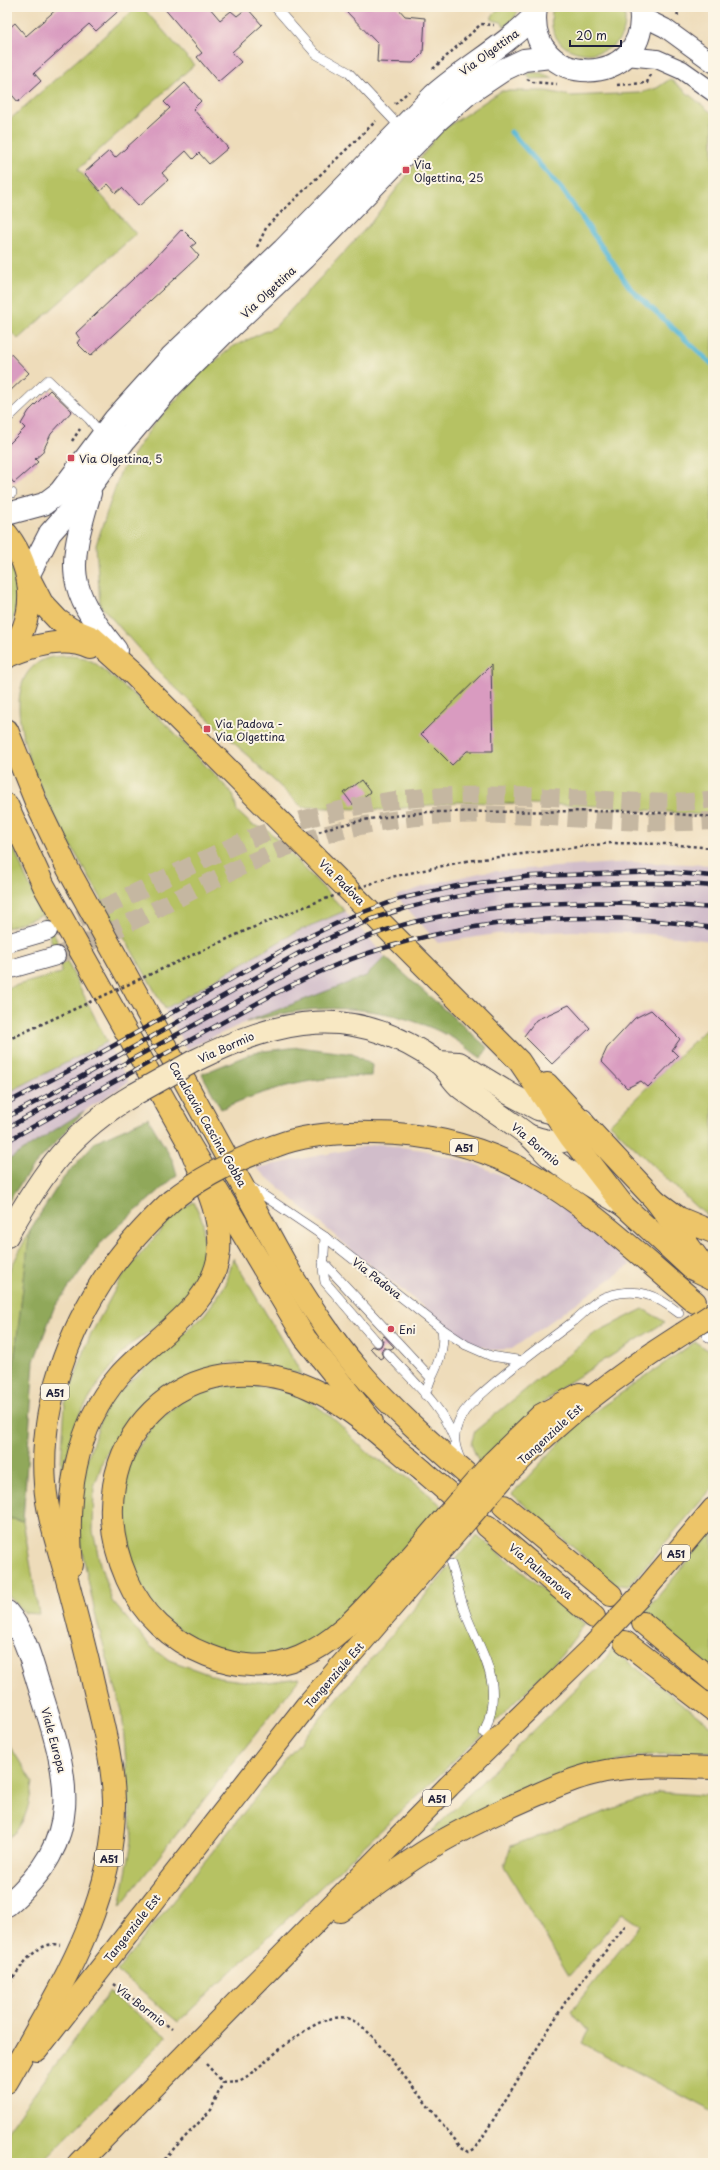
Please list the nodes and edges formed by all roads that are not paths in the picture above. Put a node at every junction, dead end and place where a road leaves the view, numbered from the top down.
1 (275, 7) edge
2 (535, 11) edge
3 (641, 11) edge
4 (551, 56) junction
5 (626, 56) junction
6 (713, 63) edge
7 (713, 92) edge
8 (402, 128) junction
9 (7, 419) edge
10 (102, 436) junction
11 (93, 483) junction
12 (9, 499) edge
13 (7, 534) edge
14 (28, 576) junction
15 (7, 655) edge
16 (125, 667) junction
17 (7, 730) edge
18 (7, 805) edge
19 (48, 931) tunnel mouth
20 (7, 944) edge
21 (56, 956) tunnel mouth
22 (7, 970) edge
23 (437, 1062) junction
24 (523, 1066) junction
25 (555, 1114) junction
26 (576, 1129) junction
27 (530, 1136) junction
28 (188, 1142) junction
29 (239, 1179) junction
30 (656, 1201) junction
31 (623, 1205) junction
32 (713, 1232) edge
33 (7, 1236) edge
34 (325, 1237) junction
35 (324, 1262) junction
36 (713, 1278) edge
37 (713, 1314) edge
38 (685, 1316) junction
39 (442, 1329) junction
40 (377, 1342) dead end
41 (387, 1353) dead end
42 (523, 1361) junction
43 (431, 1378) junction
44 (426, 1395) junction
45 (454, 1438) junction
46 (423, 1471) junction
47 (469, 1476) joint
48 (504, 1506) dead end
49 (713, 1509) edge
50 (453, 1514) junction
51 (487, 1526) dead end
52 (451, 1564) dead end
53 (611, 1595) dead end
54 (7, 1612) edge
55 (77, 1614) junction
56 (594, 1617) dead end
57 (642, 1623) dead end
58 (625, 1642) dead end
59 (713, 1681) edge
60 (713, 1710) edge
61 (484, 1733) dead end
62 (713, 1768) edge
63 (7, 1905) edge
64 (287, 1950) junction
65 (7, 2082) edge
66 (7, 2088) edge
67 (79, 2163) edge

1 - 8 lane
2 - 4 street
2 - 8 street, Via Olgettina
3 - 5 street
3 - 6 street
4 - 5 street
4 - 11 street, Via Olgettina
5 - 7 street
8 - 10 street, Via Olgettina
9 - 10 lane
10 - 12 street, Via Olgettina
11 - 14 street, Via Olgettina
11 - 16 street
13 - 14 main road
14 - 15 main road
14 - 16 main road, Via Padova
15 - 16 main road, Via Padova
16 - 24 main road, Via Padova
17 - 29 main road, Cavalcavia Cascina Gobba
18 - 28 main road
19 - 20 street
21 - 22 street
23 - 25 main road, Via Bormio
23 - 27 main road, Via Bormio
23 - 33 main road, Via Bormio, bridge
24 - 25 main road, Via Padova
24 - 26 main road
25 - 26 main road, Via Padova
26 - 27 main road
26 - 30 main road, Via Padova
26 - 31 main road, Via Padova
27 - 31 main road, Via Bormio
28 - 46 main road
28 - 55 main road
29 - 34 lane, Via Padova
29 - 47 main road, Cavalcavia Cascina Gobba
30 - 32 main road
30 - 36 main road, Via Padova
31 - 36 main road, Via Padova
34 - 35 lane
34 - 39 lane, Via Padova
35 - 40 lane
35 - 43 lane
37 - 38 main road, Tangenziale Est, bridge
38 - 42 lane
38 - 50 main road, Tangenziale Est, bridge
38 - 55 main road, A51, bridge
39 - 42 lane, Via Padova
39 - 43 lane
41 - 44 lane
42 - 45 lane
43 - 44 lane
44 - 45 lane
45 - 47 lane
46 - 50 main road
46 - 50 main road
48 - 53 main road
49 - 64 main road, A51, bridge
50 - 66 main road, Tangenziale Est
51 - 56 main road, Via Palmanova
52 - 61 lane
54 - 63 street, Viale Europa
55 - 65 main road, A51
57 - 59 main road
58 - 60 main road
62 - 64 main road
64 - 67 main road, A51

